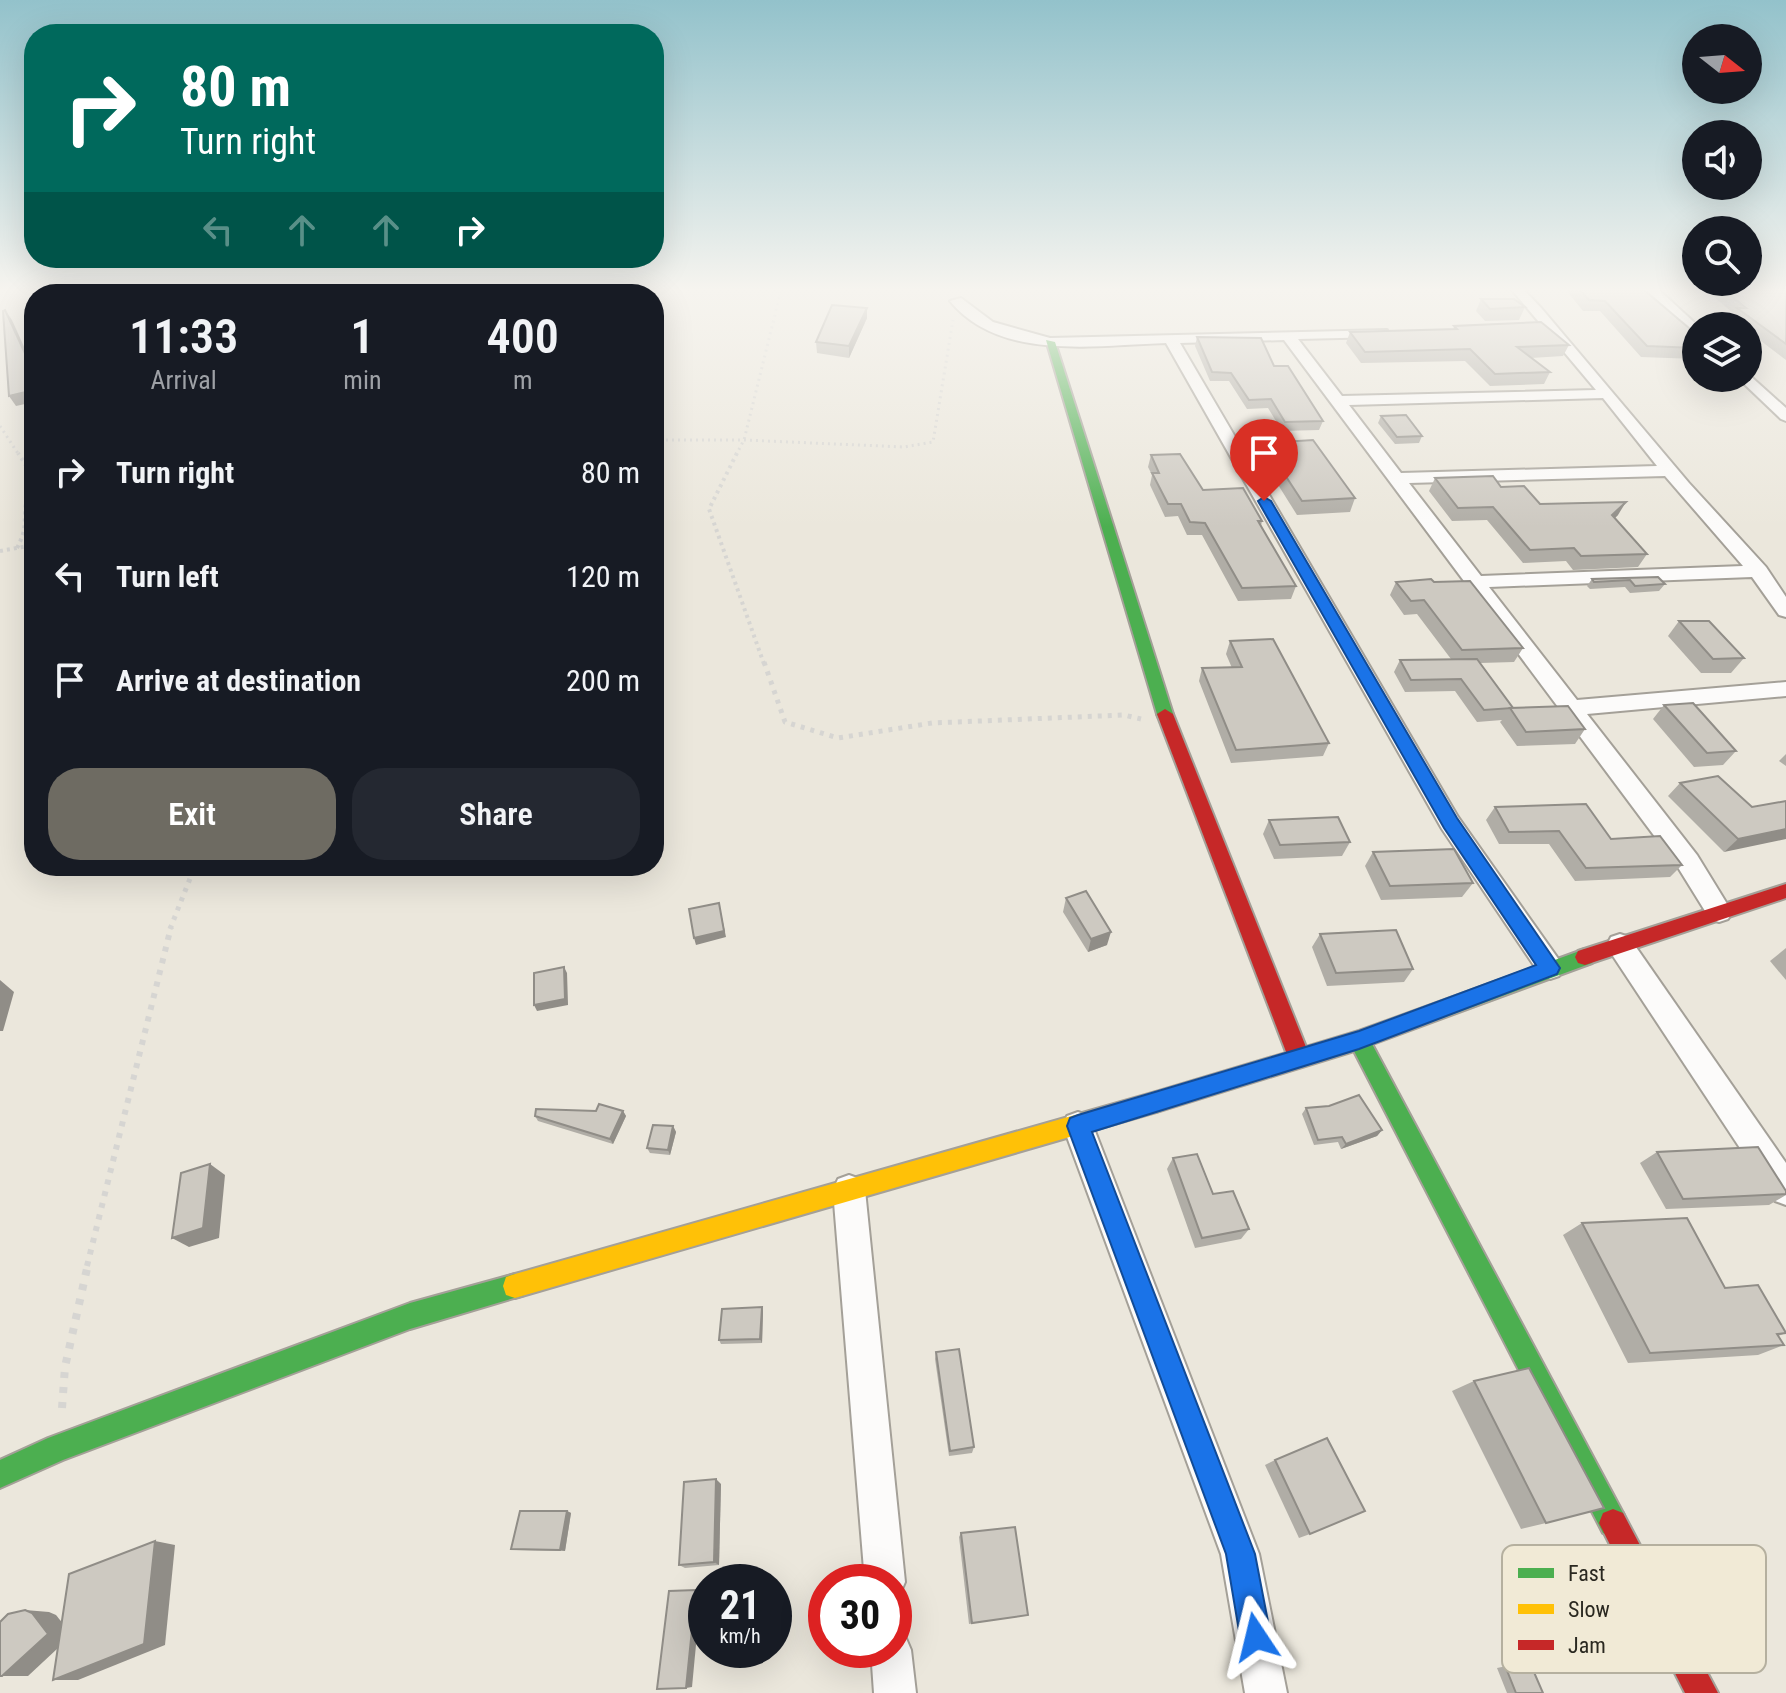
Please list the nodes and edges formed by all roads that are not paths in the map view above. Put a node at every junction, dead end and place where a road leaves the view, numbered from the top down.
1 (1058, 369) edge
2 (1188, 369) edge
3 (1314, 369) edge
4 (1584, 369) edge
5 (1760, 392) edge
6 (1606, 394) junction
7 (1339, 401) junction
8 (1786, 416) edge
9 (1669, 471) junction
10 (1398, 478) junction
11 (1760, 571) junction
12 (1476, 582) junction
13 (1786, 611) edge
14 (1786, 689) edge
15 (1572, 708) junction
16 (1786, 891) edge
17 (1719, 912) junction
18 (1620, 945) junction
19 (1550, 968) junction
20 (1359, 1040) junction
21 (1299, 1057) junction
22 (1078, 1126) junction
23 (849, 1190) junction
24 (1786, 1190) edge
25 (0, 1474) edge
26 (1624, 1545) edge
27 (883, 1564) edge
28 (893, 1668) edge
29 (1691, 1673) edge
30 (895, 1693) edge
31 (1266, 1693) edge
32 (1702, 1693) edge

1 - 21 street
2 - 19 street
3 - 7 street
4 - 6 street
5 - 8 street
6 - 7 street
6 - 9 street
7 - 10 street
9 - 10 street
9 - 11 street
10 - 12 street
11 - 12 street
11 - 13 street
12 - 15 street
14 - 15 street
15 - 17 street
16 - 17 street
17 - 18 street
18 - 19 street
18 - 24 street
19 - 20 street
20 - 21 street
20 - 26 street
21 - 22 street
22 - 23 street
22 - 31 street
23 - 25 street
23 - 27 street
28 - 30 street
29 - 32 street

